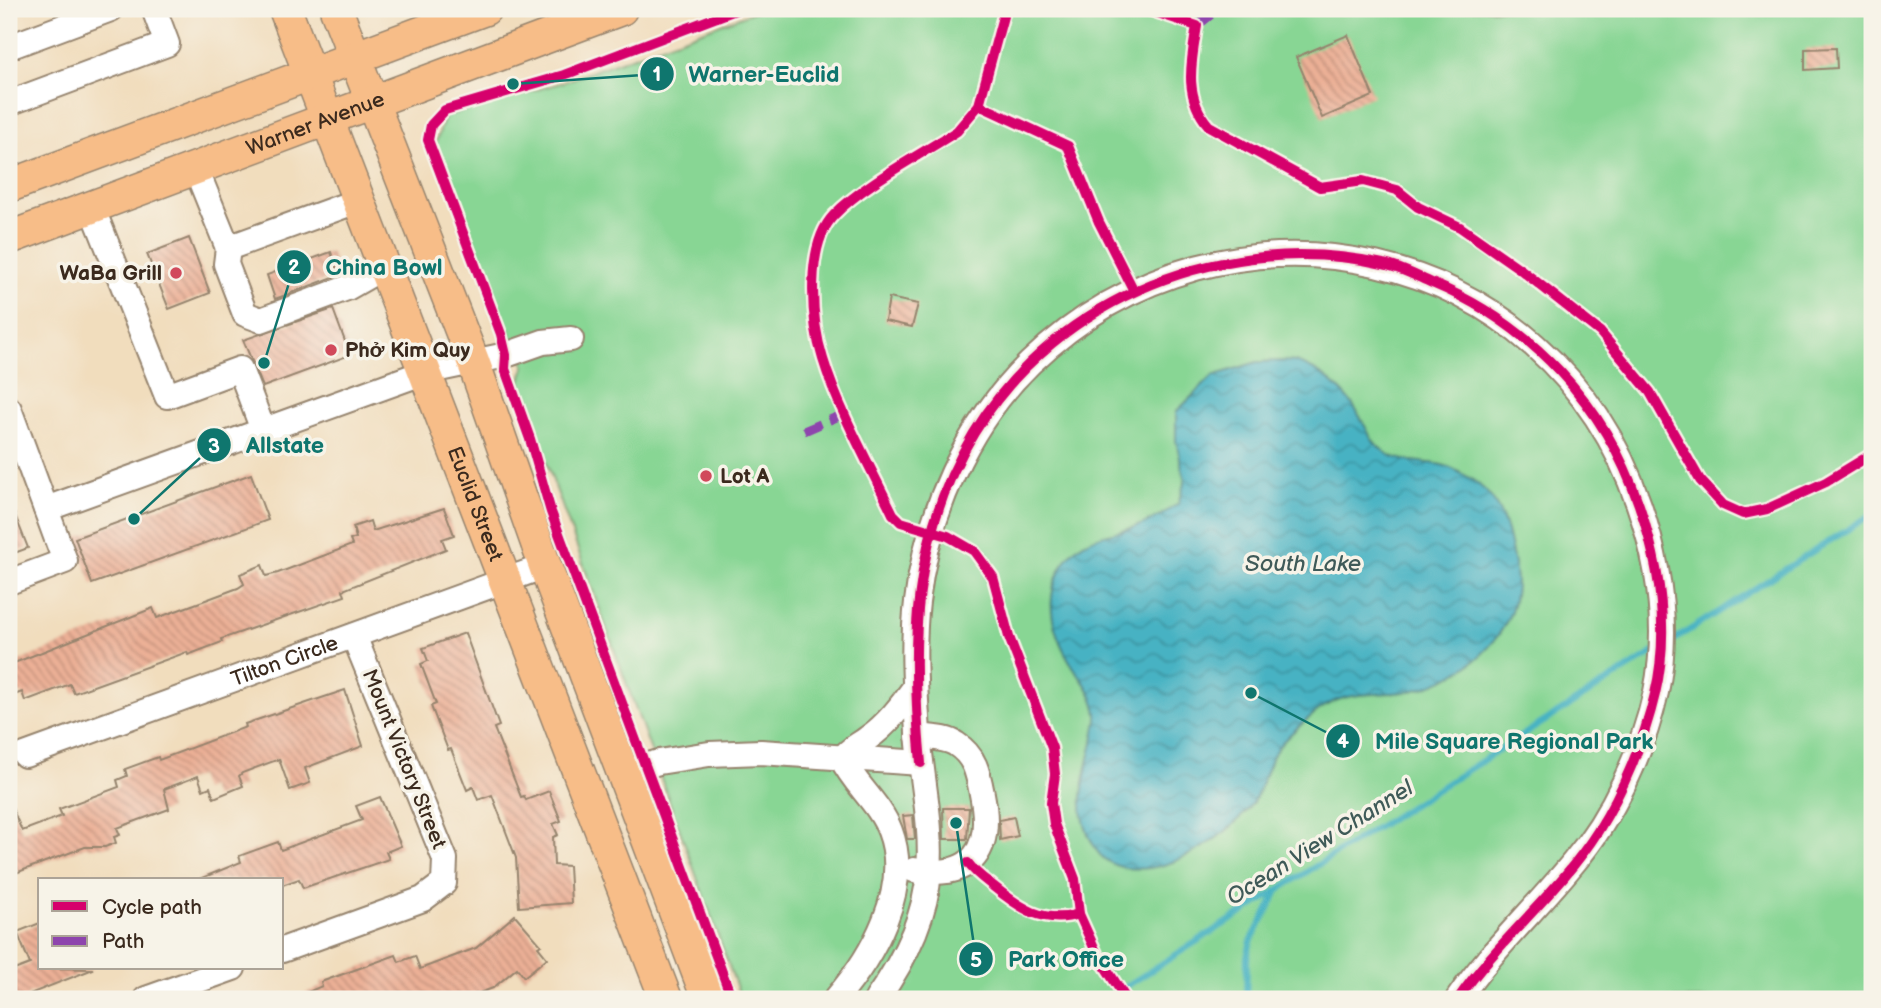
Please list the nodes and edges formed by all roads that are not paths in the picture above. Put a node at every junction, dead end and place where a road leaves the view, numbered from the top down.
1 (111, 9) edge
2 (154, 9) edge
3 (285, 9) edge
4 (336, 9) edge
5 (485, 9) edge
6 (621, 9) edge
7 (9, 47) edge
8 (354, 57) junction
9 (309, 75) junction
10 (9, 103) edge
11 (371, 104) junction
12 (326, 121) junction
13 (196, 169) junction
14 (9, 186) edge
15 (357, 201) junction
16 (92, 207) junction
17 (9, 238) edge
18 (228, 248) junction
19 (382, 268) junction
20 (571, 339) dead end
21 (473, 361) junction
22 (425, 372) junction
23 (9, 409) edge
24 (263, 430) junction
25 (46, 509) junction
26 (545, 566) junction
27 (505, 581) junction
28 (9, 582) edge
29 (354, 635) junction
30 (915, 687) junction
31 (918, 736) junction
32 (25, 755) dead end
33 (842, 759) junction
34 (921, 763) junction
35 (624, 772) junction
36 (896, 867) junction
37 (929, 872) junction
38 (284, 949) edge
39 (227, 970) edge
40 (146, 999) edge
41 (666, 999) edge
42 (708, 999) edge
43 (836, 999) edge
44 (877, 999) edge
45 (1458, 999) edge

1 - 7 street
2 - 10 street
3 - 9 main road, Euclid Street
4 - 8 main road, Euclid Street
5 - 8 main road
6 - 11 main road, Warner Avenue
8 - 9 main road
8 - 11 main road, Euclid Street
9 - 12 main road, Euclid Street
9 - 14 main road
11 - 12 main road, Warner Avenue
11 - 21 main road, Euclid Street
12 - 13 main road, Warner Avenue
12 - 15 main road, Euclid Street
13 - 16 main road, Warner Avenue
13 - 18 street
15 - 18 street
15 - 19 main road, Euclid Street
16 - 17 main road, Warner Avenue
16 - 24 street
18 - 19 street
19 - 22 main road, Euclid Street
20 - 21 street
21 - 22 street
21 - 26 main road, Euclid Street
22 - 24 street
22 - 27 main road, Euclid Street
23 - 25 street
24 - 25 street
25 - 28 street
26 - 27 street, Tilton Circle
26 - 35 main road, Euclid Street
27 - 29 street, Tilton Circle
27 - 41 main road, Euclid Street
29 - 32 street, Tilton Circle
29 - 38 street, Mount Victory Street
30 - 31 street
30 - 33 street
30 - 45 street
31 - 34 street
31 - 37 street
33 - 34 street
33 - 35 street
33 - 36 street
34 - 37 street
35 - 42 main road, Euclid Street
36 - 37 street
36 - 43 street
37 - 44 street
39 - 40 street

